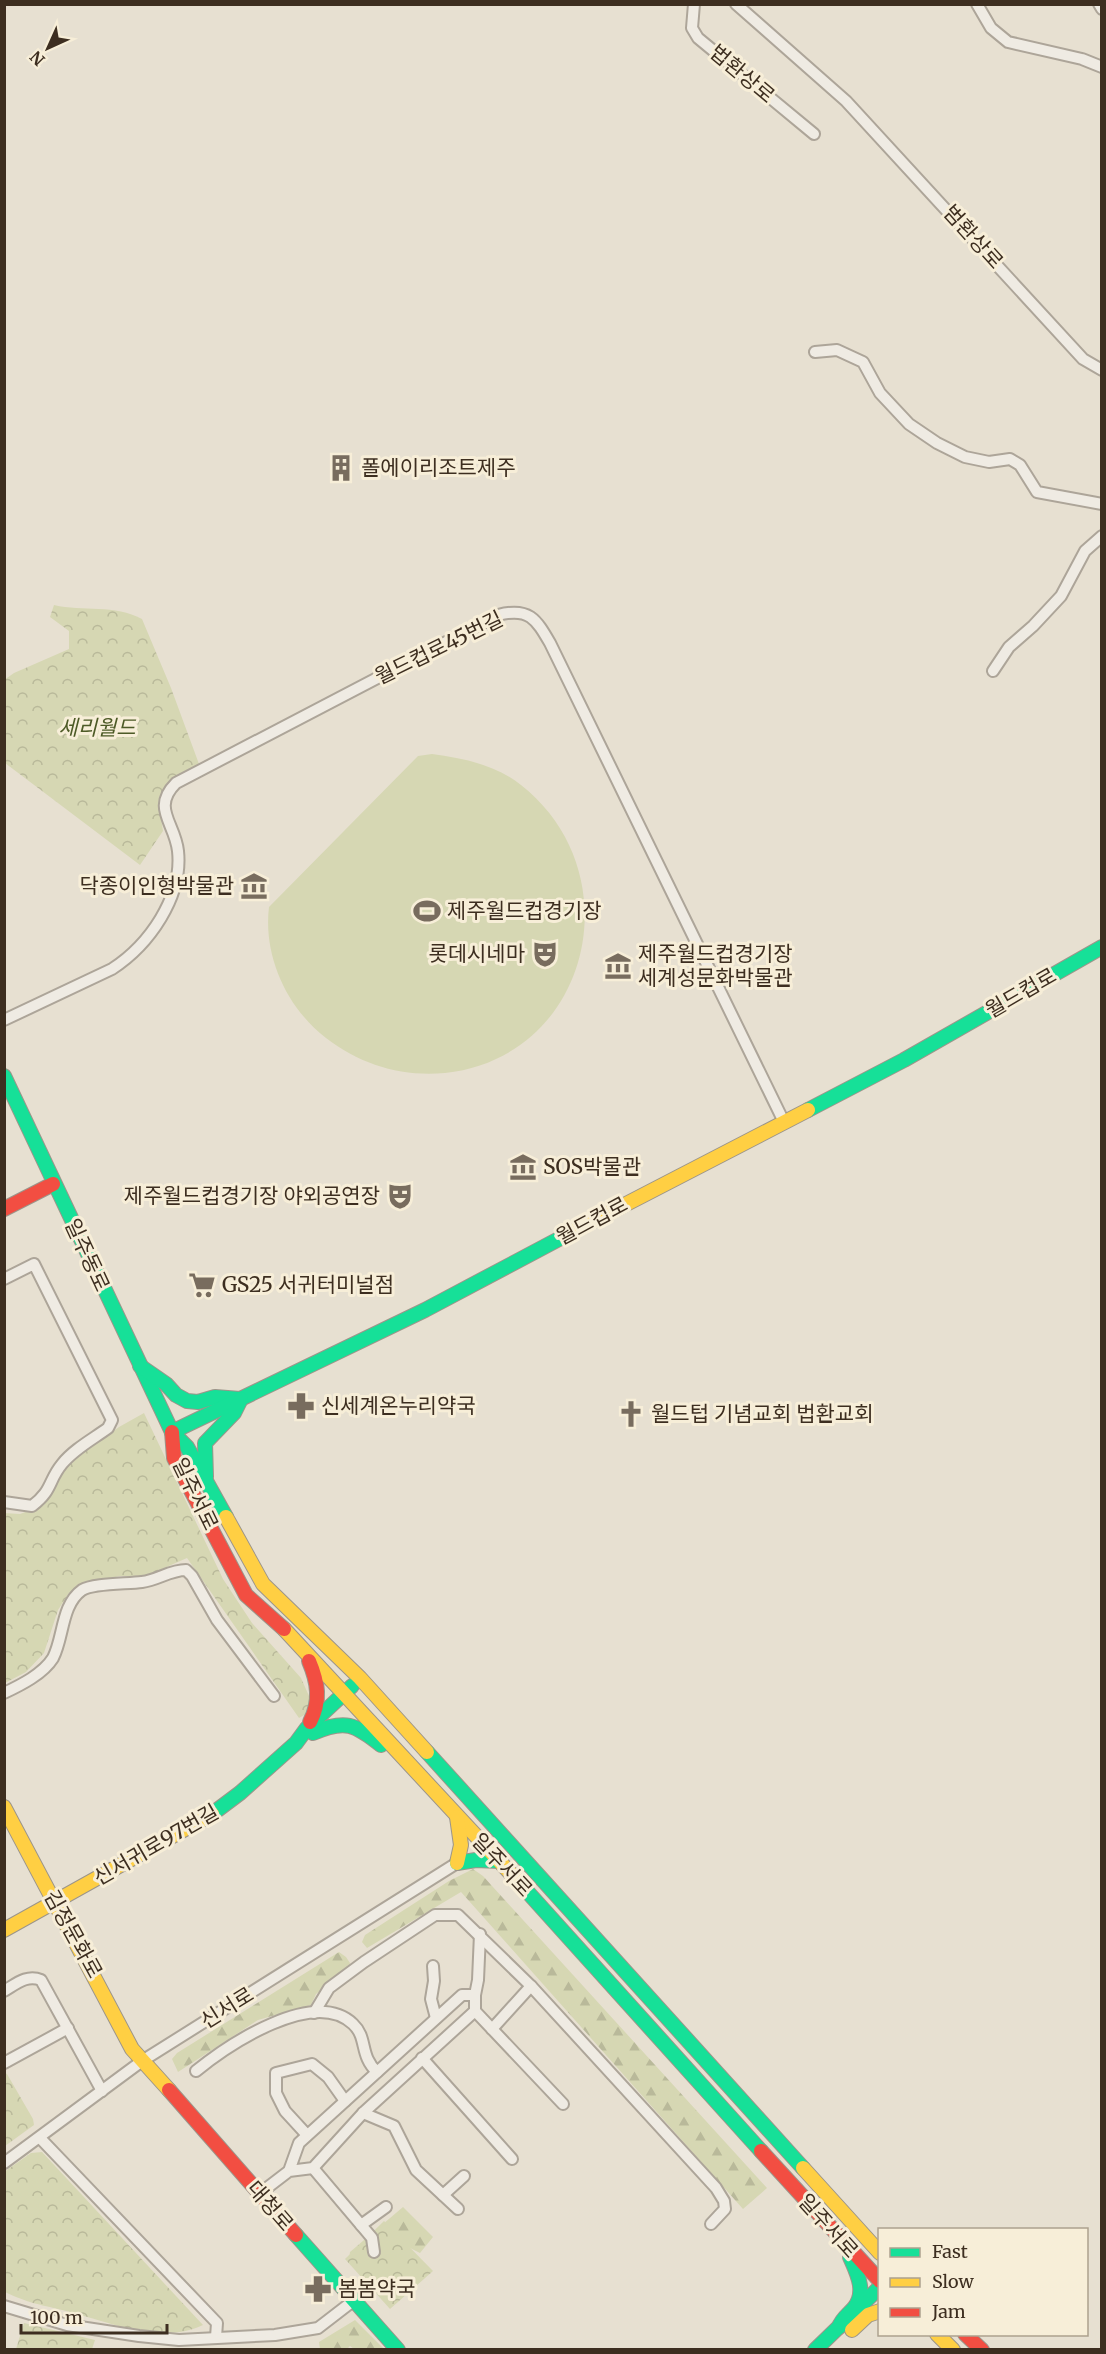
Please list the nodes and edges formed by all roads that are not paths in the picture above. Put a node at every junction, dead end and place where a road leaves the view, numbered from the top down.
1 (694, 4) edge
2 (736, 4) edge
3 (977, 4) edge
4 (1099, 4) edge
5 (1101, 9) edge
6 (1101, 68) edge
7 (814, 134) dead end
8 (815, 352) dead end
9 (1101, 370) edge
10 (1101, 504) edge
11 (1101, 536) edge
12 (993, 671) dead end
13 (1101, 947) edge
14 (4, 1020) edge
15 (4, 1076) edge
16 (784, 1122) junction
17 (53, 1184) junction
18 (4, 1209) edge
19 (4, 1280) edge
20 (140, 1366) junction
21 (242, 1399) junction
22 (172, 1432) junction
23 (206, 1482) junction
24 (4, 1502) edge
25 (292, 1636) junction
26 (364, 1682) junction
27 (4, 1693) edge
28 (274, 1696) dead end
29 (347, 1697) junction
30 (310, 1730) junction
31 (412, 1767) junction
32 (4, 1807) edge
33 (457, 1816) junction
34 (499, 1862) junction
35 (457, 1863) junction
36 (55, 1903) junction
37 (4, 1930) edge
38 (480, 1934) junction
39 (433, 1966) dead end
40 (531, 1986) junction
41 (4, 1991) edge
42 (475, 1995) junction
43 (475, 2011) junction
44 (314, 2013) junction
45 (436, 2018) junction
46 (68, 2028) junction
47 (492, 2029) junction
48 (422, 2058) junction
49 (142, 2061) junction
50 (4, 2063) edge
51 (196, 2070) dead end
52 (376, 2072) junction
53 (102, 2091) junction
54 (345, 2101) junction
55 (564, 2104) dead end
56 (363, 2113) junction
57 (307, 2135) junction
58 (40, 2138) junction
59 (512, 2159) dead end
60 (4, 2163) edge
61 (314, 2169) junction
62 (289, 2171) junction
63 (464, 2176) dead end
64 (259, 2194) junction
65 (443, 2195) junction
66 (386, 2207) dead end
67 (458, 2209) dead end
68 (711, 2224) dead end
69 (361, 2225) junction
70 (845, 2245) junction
71 (374, 2252) dead end
72 (878, 2252) edge
73 (878, 2280) edge
74 (878, 2288) edge
75 (353, 2301) junction
76 (878, 2301) edge
77 (4, 2306) edge
78 (878, 2311) edge
79 (841, 2331) junction
80 (939, 2336) edge
81 (967, 2336) edge
82 (216, 2337) junction
83 (398, 2349) edge
84 (815, 2349) edge
85 (828, 2349) edge
86 (953, 2349) edge
87 (982, 2349) edge

1 - 7 street, 법환상로
2 - 9 street, 범환상로
3 - 6 street
4 - 5 street
8 - 10 street
11 - 12 street
13 - 16 main road, 월드컵로
14 - 16 street, 월드컵로45번길
15 - 17 main road, 일주동로
16 - 21 main road, 월드컵로
17 - 18 main road
17 - 20 main road, 일주동로
19 - 24 street
20 - 21 main road
20 - 22 main road, 일주동로
21 - 22 main road, 월드컵로
21 - 23 main road
22 - 23 main road, 일주서로
22 - 25 main road, 일주서로
23 - 26 main road, 일주서로
25 - 29 main road, 일주서로
25 - 30 main road
26 - 29 main road, 신서귀로97번길
26 - 72 main road, 일주서로
27 - 28 street
29 - 30 main road, 신서귀로97번길
29 - 31 main road, 일주서로
30 - 31 main road
30 - 36 main road, 신서귀로97번길
31 - 33 main road, 일주서로
32 - 36 main road, 김정문화로
33 - 34 main road, 일주서로
33 - 35 main road
34 - 35 main road
34 - 70 main road, 일주서로
35 - 49 street, 신서로
36 - 37 main road, 신서귀로97번길
36 - 49 main road, 김정문화로
38 - 40 street
38 - 42 street
38 - 44 street
39 - 45 street
40 - 47 street
40 - 68 street
41 - 46 street
42 - 43 street
42 - 45 street
43 - 47 street
43 - 48 street
44 - 51 street
44 - 52 street
45 - 52 street
46 - 50 street
46 - 53 street
47 - 55 street
48 - 56 street
48 - 59 street
49 - 53 street, 신서로
49 - 64 main road, 대청로
52 - 54 street
53 - 58 street, 신서로
54 - 57 street
54 - 57 street
56 - 61 street
56 - 65 street
57 - 62 street
58 - 60 street, 신서로
58 - 82 street
61 - 62 street
61 - 69 street
62 - 64 street
63 - 65 street
64 - 75 main road, 대청로
65 - 67 street
66 - 69 street
69 - 71 street
70 - 73 main road, 일주서로
70 - 79 main road
74 - 79 main road
75 - 82 street
75 - 83 main road, 대청로
76 - 79 main road
77 - 82 street
78 - 79 main road
79 - 84 main road
79 - 85 main road
80 - 86 main road
81 - 87 main road

